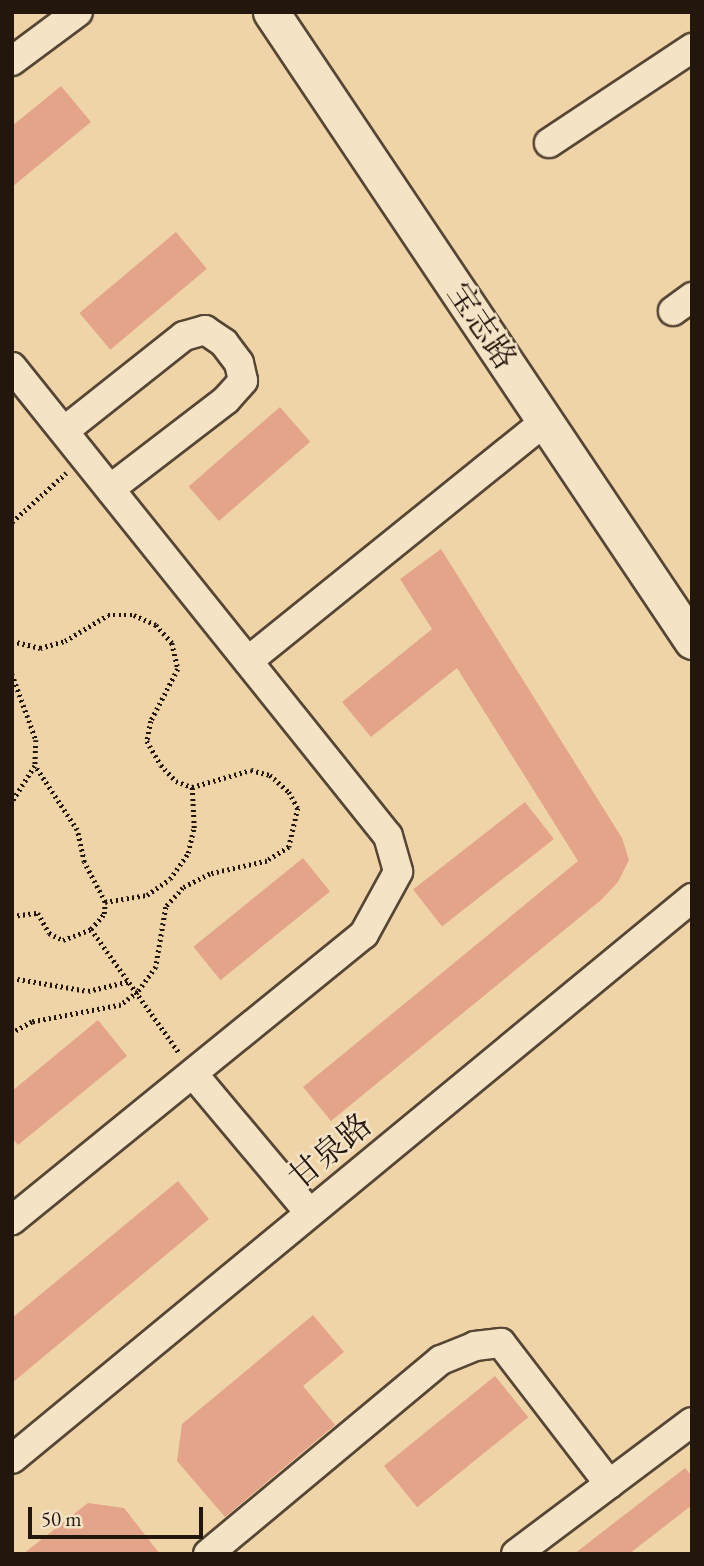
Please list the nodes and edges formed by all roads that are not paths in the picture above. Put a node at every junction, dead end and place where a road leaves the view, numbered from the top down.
1 (78, 12) edge
2 (271, 12) edge
3 (692, 48) edge
4 (12, 61) edge
5 (549, 143) dead end
6 (12, 367) edge
7 (545, 421) junction
8 (64, 431) junction
9 (110, 489) junction
10 (692, 641) edge
11 (248, 661) junction
12 (692, 898) edge
13 (194, 1075) junction
14 (310, 1213) junction
15 (15, 1214) edge
16 (689, 1429) edge
17 (12, 1459) edge
18 (609, 1484) junction
19 (208, 1554) edge
20 (516, 1554) edge

1 - 4 street
2 - 7 street, 宝志路
3 - 5 street
6 - 8 street
7 - 10 street, 宝志路
7 - 11 street
8 - 9 street
8 - 9 street
9 - 11 street
11 - 13 street
12 - 14 street, 甘泉路
13 - 14 street
13 - 15 street
14 - 17 street, 甘泉路
16 - 18 street
18 - 19 street
18 - 20 street

